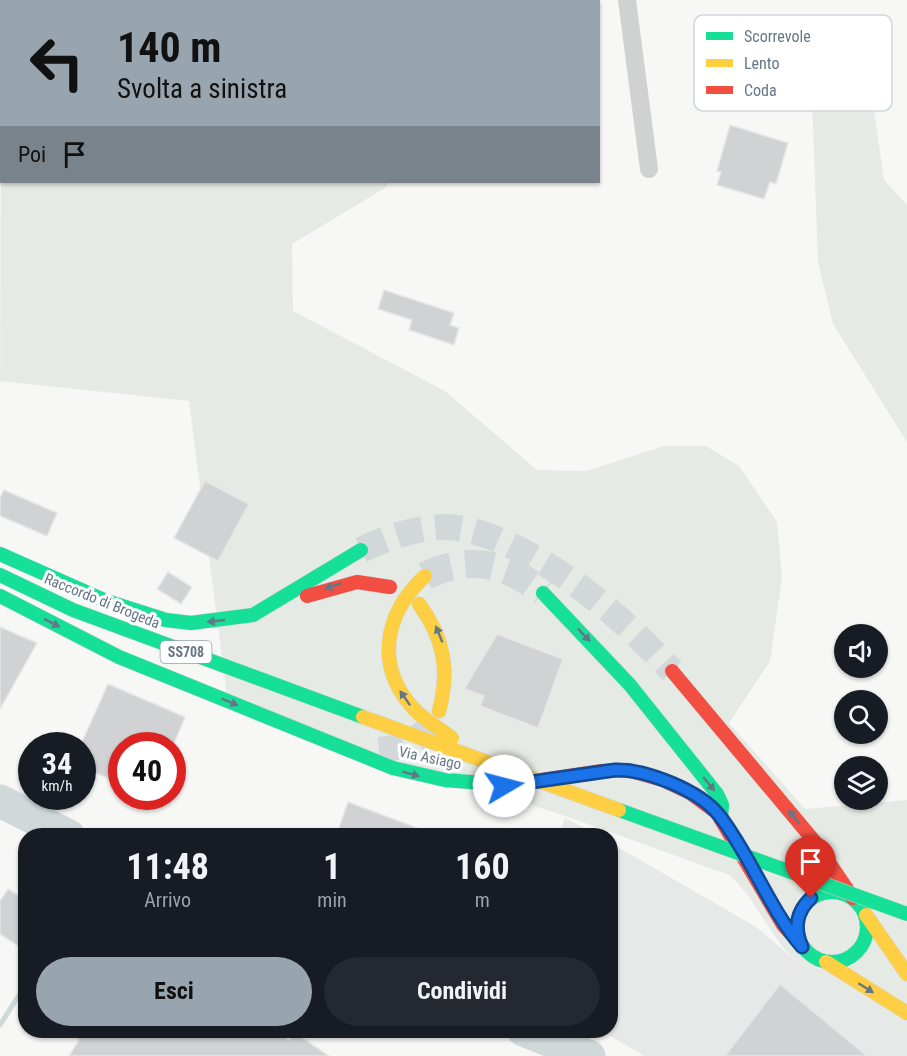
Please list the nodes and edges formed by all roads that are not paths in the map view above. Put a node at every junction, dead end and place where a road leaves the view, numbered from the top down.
1 (627, 0) edge
2 (649, 170) dead end
3 (361, 550) tunnel mouth
4 (0, 554) edge
5 (0, 575) edge
6 (425, 576) tunnel mouth
7 (390, 587) dead end
8 (543, 593) tunnel mouth
9 (0, 596) edge
10 (419, 604) dead end
11 (252, 615) junction
12 (672, 671) tunnel mouth
13 (439, 711) dead end
14 (342, 747) junction
15 (380, 750) tunnel mouth
16 (483, 759) junction
17 (721, 818) junction
18 (853, 898) junction
19 (907, 914) edge
20 (866, 915) junction
21 (802, 947) junction
22 (826, 962) junction
23 (907, 974) edge
24 (907, 1013) edge

1 - 2 street
3 - 11 street, SS708
11 -> 4 street, SS708
5 - 16 street, Raccordo di Brogeda / SS708, bridge
16 -> 6 street, SS708, bridge
7 -> 11 street, SS708
8 -> 17 street, SS708
9 -> 14 street, Via Asiago / SS708
13 -> 10 street
18 -> 12 street
14 - 15 street, SS708
14 -> 17 street, Via Asiago / SS708
16 - 19 street, SS708, bridge
17 - 21 street, Via Asiago / SS708
18 - 20 street
18 - 21 street
20 - 22 street
20 - 23 street
21 - 22 street, SS708
22 -> 24 street, SS708

